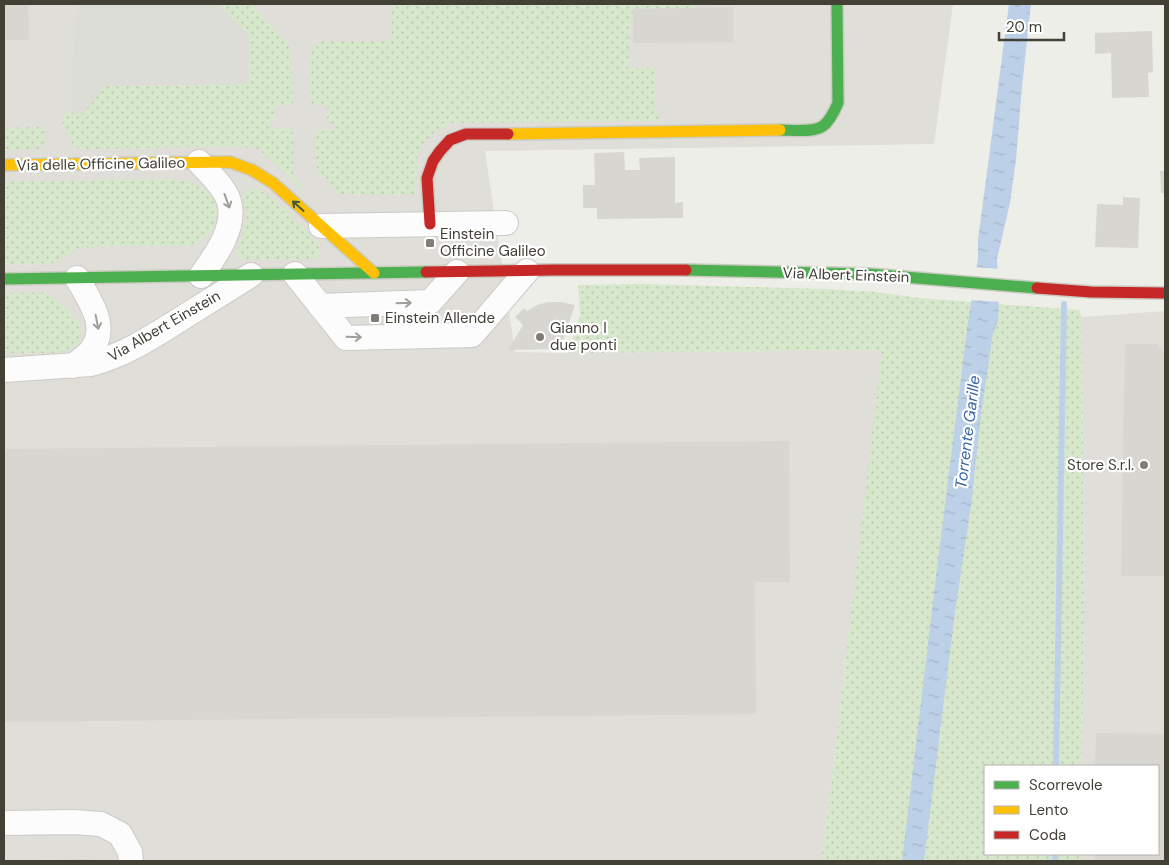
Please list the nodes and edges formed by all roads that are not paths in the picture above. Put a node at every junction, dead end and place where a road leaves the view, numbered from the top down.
1 (837, 4) edge
2 (199, 162) junction
3 (4, 165) edge
4 (506, 223) dead end
5 (430, 224) junction
6 (321, 226) junction
7 (526, 271) junction
8 (457, 272) junction
9 (374, 273) junction
10 (295, 274) junction
11 (251, 275) junction
12 (201, 276) junction
13 (76, 278) junction
14 (4, 279) edge
15 (1165, 292) edge
16 (320, 306) junction
17 (73, 366) junction
18 (4, 370) edge
19 (4, 823) edge
20 (131, 861) edge

1 - 5 street
2 - 3 street, Via delle Officine Galileo
6 -> 2 street, Via delle Officine Galileo
2 -> 12 street, Via delle Officine Galileo
4 - 5 street
5 - 6 street
6 - 9 street, Via delle Officine Galileo
7 - 8 street, Via Albert Einstein
7 - 15 street, Via Albert Einstein
16 -> 7 street
8 - 9 street, Via Albert Einstein
16 -> 8 street
9 - 10 street, Via Albert Einstein
10 - 11 street, Via Albert Einstein
10 - 16 street
11 - 12 street, Via Albert Einstein
11 - 17 street, Via Albert Einstein
12 - 13 street, Via Albert Einstein
13 - 14 street, Via Albert Einstein
13 -> 17 street, Via Albert Einstein
17 - 18 street, Via Albert Einstein
19 - 20 street

